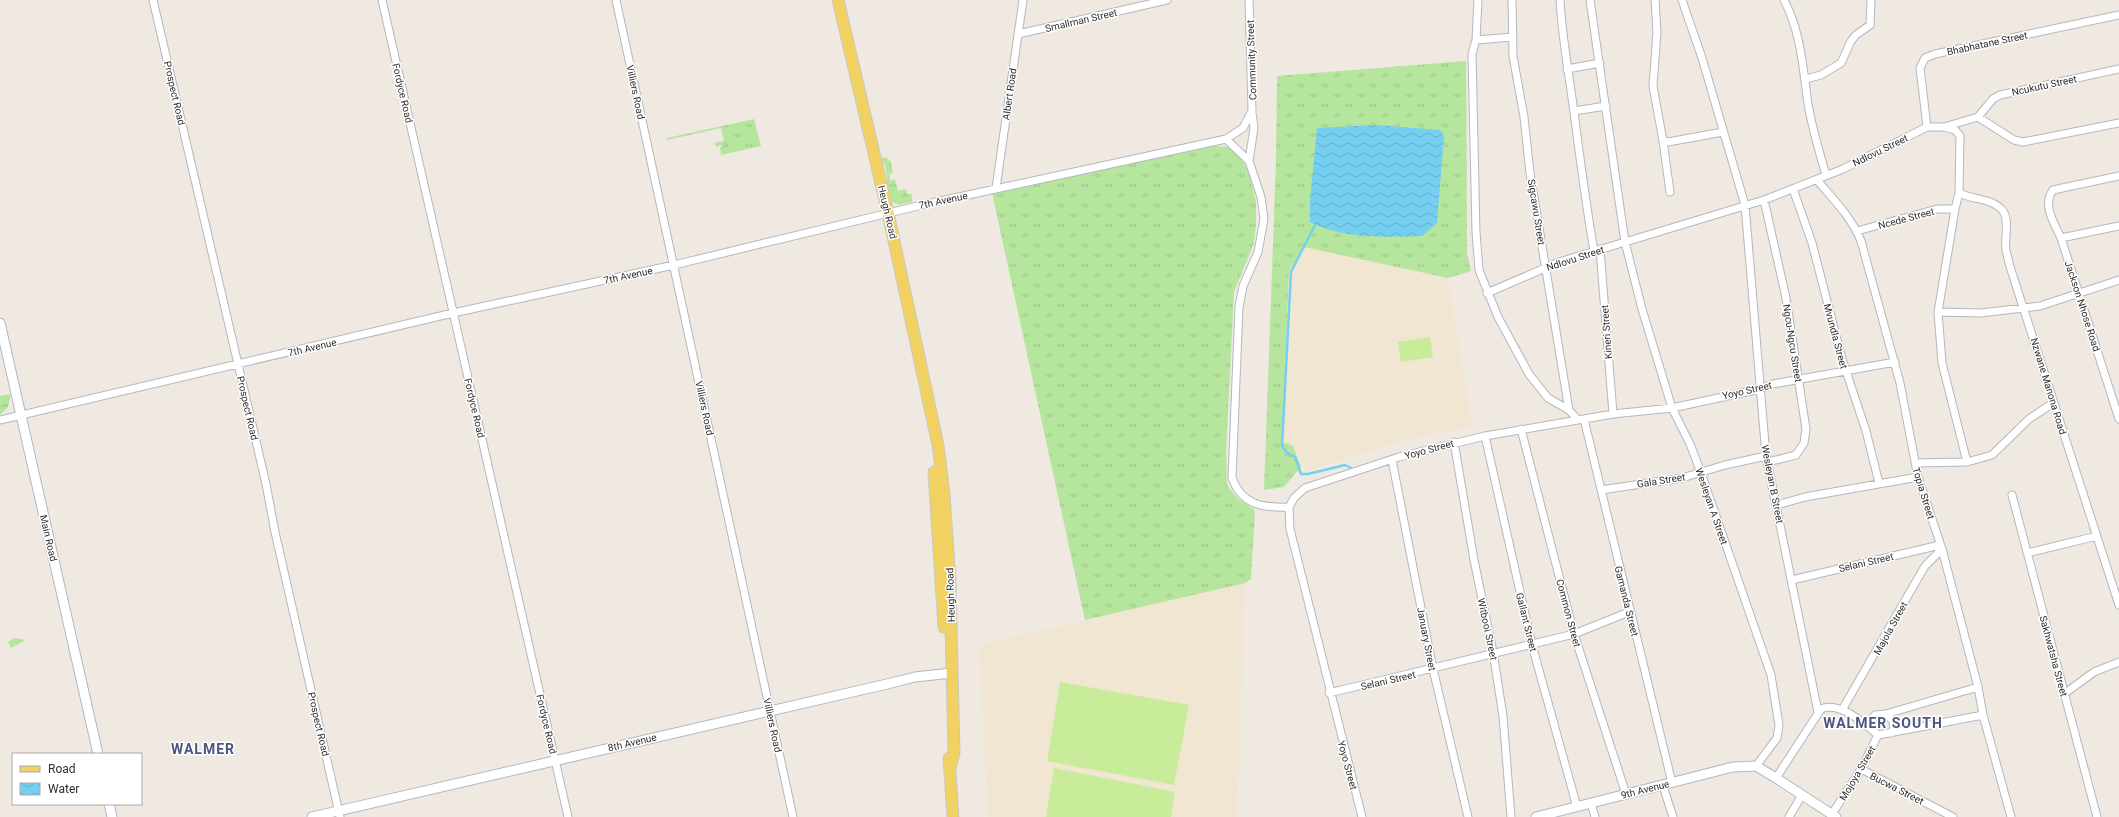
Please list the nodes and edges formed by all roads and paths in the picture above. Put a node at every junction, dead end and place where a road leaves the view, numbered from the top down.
1 (153, 0) edge
2 (382, 0) edge
3 (616, 0) edge
4 (838, 0) edge
5 (1023, 0) edge
6 (1167, 0) edge
7 (1250, 0) edge
8 (1478, 0) edge
9 (1512, 0) edge
10 (1560, 0) edge
11 (1590, 0) edge
12 (1655, 0) edge
13 (1682, 0) edge
14 (1784, 0) edge
15 (1871, 0) edge
16 (2119, 16) edge
17 (1018, 34) junction
18 (1513, 37) junction
19 (1476, 40) junction
20 (1600, 63) junction
21 (1567, 69) junction
22 (2119, 69) edge
23 (1806, 79) junction
24 (1606, 106) junction
25 (1252, 111) junction
26 (1574, 111) junction
27 (1978, 117) junction
28 (1249, 119) joint
29 (2119, 123) edge
30 (1927, 127) junction
31 (1944, 127) junction
32 (1723, 132) junction
33 (1226, 140) junction
34 (1663, 141) junction
35 (1249, 161) junction
36 (1826, 175) junction
37 (2119, 176) edge
38 (1817, 180) junction
39 (996, 188) junction
40 (1793, 189) junction
41 (1670, 192) dead end
42 (1959, 193) junction
43 (1764, 200) junction
44 (1745, 205) junction
45 (1955, 209) junction
46 (888, 213) junction
47 (2119, 226) edge
48 (1857, 231) junction
49 (2061, 238) junction
50 (1625, 242) junction
51 (1597, 250) junction
52 (674, 265) junction
53 (1546, 267) junction
54 (2119, 280) edge
55 (1487, 293) junction
56 (2078, 294) junction
57 (2025, 308) junction
58 (1938, 312) junction
59 (453, 313) junction
60 (0, 323) edge
61 (1894, 362) junction
62 (238, 364) junction
63 (1846, 370) junction
64 (1798, 379) junction
65 (1760, 389) junction
66 (2053, 403) junction
67 (1672, 408) junction
68 (1569, 410) junction
69 (1613, 414) junction
70 (21, 416) junction
71 (1581, 419) junction
72 (2119, 419) edge
73 (0, 420) edge
74 (1521, 429) junction
75 (1485, 436) junction
76 (1454, 442) junction
77 (1767, 459) junction
78 (1392, 460) junction
79 (1967, 462) junction
80 (1915, 463) junction
81 (1701, 472) junction
82 (1918, 477) junction
83 (1879, 483) junction
84 (1601, 490) junction
85 (2012, 495) dead end
86 (1777, 505) junction
87 (1289, 507) junction
88 (2097, 536) junction
89 (1941, 547) junction
90 (2027, 553) junction
91 (1792, 580) junction
92 (2119, 605) edge
93 (1629, 612) junction
94 (1574, 634) junction
95 (1532, 645) junction
96 (1493, 652) junction
97 (2119, 662) edge
98 (1433, 669) junction
99 (949, 673) junction
100 (1978, 687) junction
101 (1329, 693) junction
102 (2064, 694) junction
103 (770, 710) junction
104 (1842, 710) junction
105 (1818, 712) junction
106 (1886, 714) junction
107 (1983, 715) junction
108 (1866, 726) junction
109 (1891, 733) junction
110 (1878, 736) junction
111 (98, 753) edge
112 (555, 760) junction
113 (1756, 766) junction
114 (1861, 770) junction
115 (1776, 778) junction
116 (1668, 784) junction
117 (1626, 794) junction
118 (1802, 795) junction
119 (1591, 803) junction
120 (109, 805) edge
121 (1577, 807) junction
122 (340, 814) edge
123 (1834, 815) edge
124 (112, 817) edge
125 (312, 817) edge
126 (568, 817) edge
127 (793, 817) edge
128 (953, 817) edge
129 (1362, 817) edge
130 (1468, 817) edge
131 (1511, 817) edge
132 (1536, 817) edge
133 (1595, 817) edge
134 (1673, 817) edge
135 (1789, 817) edge
136 (1953, 817) edge
137 (2011, 817) edge
138 (2097, 817) edge

1 - 62 street, Prospect Road
2 - 59 street, Fordyce Road
3 - 52 street, Villiers Road
4 - 46 main road, Heugh Road
5 - 17 street, Albert Road
6 - 17 street, Smallman Street
7 - 25 street, Community Street
8 - 19 street
9 - 18 street, Sigcawu Street
10 - 21 street, Kineri Street
11 - 20 street, Wesleyan A Street
12 - 34 street
13 - 32 street, Wesleyan B Street
14 - 23 street
15 - 23 street
16 - 30 street, Bhabhatane Street
17 - 39 street, Albert Road
18 - 19 street
18 - 53 street, Sigcawu Street
19 - 55 street
20 - 21 street
20 - 24 street, Wesleyan A Street
21 - 26 street, Kineri Street
22 - 27 street, Ncukutu Street
23 - 36 street
24 - 26 street
24 - 50 street, Wesleyan A Street
25 - 28 street, Community Street
25 - 35 street
26 - 51 street, Kineri Street
27 - 29 street
27 - 31 street
28 - 33 street, 7th Avenue
30 - 31 street, Ndlovu Street
30 - 36 street, Ndlovu Street
31 - 42 street
32 - 34 street
32 - 44 street, Wesleyan B Street
33 - 35 street
33 - 39 street, 7th Avenue
34 - 41 street
35 - 87 street
36 - 38 street, Ndlovu Street
37 - 49 street, Jackson Nhose Road
38 - 40 street, Ndlovu Street
38 - 48 street, Topia Street
39 - 46 street, 7th Avenue
40 - 43 street, Ndlovu Street
40 - 63 street, Mvundla Street
42 - 45 street
42 - 57 street, Nzwane Manona Road
43 - 44 street, Ndlovu Street
43 - 64 street, Ngcu-Ngcu Street
44 - 50 street, Ndlovu Street
44 - 65 street, Wesleyan B Street
45 - 48 street, Ncede Street
45 - 58 street
46 - 52 street, 7th Avenue
46 - 99 main road, Heugh Road
47 - 49 street
48 - 61 street, Topia Street
49 - 56 street, Jackson Nhose Road
50 - 51 street, Ndlovu Street
50 - 67 street, Wesleyan A Street
51 - 53 street, Ndlovu Street
51 - 69 street, Kineri Street
52 - 59 street, 7th Avenue
52 - 103 street, Villiers Road
53 - 55 street, Ndlovu Street
53 - 68 street, Sigcawu Street
54 - 56 street
55 - 68 street
56 - 57 street
56 - 72 street, Jackson Nhose Road
57 - 58 street
57 - 66 street, Nzwane Manona Road
58 - 79 street
59 - 62 street, 7th Avenue
59 - 112 street, Fordyce Road
60 - 70 street, Main Road
61 - 63 street, Yoyo Street
61 - 80 street, Topia Street
62 - 70 street, 7th Avenue
62 - 122 street, Prospect Road
63 - 64 street, Yoyo Street
63 - 83 street, Mvundla Street
64 - 65 street, Yoyo Street
64 - 77 street, Ngcu-Ngcu Street
65 - 67 street, Yoyo Street
65 - 77 street, Wesleyan B Street
66 - 79 street
66 - 88 street, Nzwane Manona Road
67 - 69 street, Yoyo Street
67 - 81 street, Wesleyan A Street
68 - 71 street
69 - 71 street, Yoyo Street
70 - 73 street, 7th Avenue
70 - 111 street, Main Road
71 - 74 street, Yoyo Street
71 - 84 street, Gamanda Street
74 - 75 street, Yoyo Street
74 - 94 street, Common Street
75 - 76 street, Yoyo Street
75 - 95 street, Gallant Street
76 - 78 street, Yoyo Street
76 - 96 street, Witbooi Street
77 - 81 street, Gala Street
77 - 86 street, Wesleyan B Street
78 - 87 street, Yoyo Street
78 - 98 street, January Street
79 - 80 street
80 - 82 street, Topia Street
81 - 84 street, Gala Street
81 - 113 street, Wesleyan A Street
82 - 83 street
82 - 89 street, Topia Street
83 - 86 street
84 - 93 street, Gamanda Street
85 - 90 street, Sakhwatsha Street
86 - 91 street, Wesleyan B Street
87 - 101 street, Yoyo Street
88 - 90 street
88 - 92 street, Nzwane Manona Road
89 - 91 street, Selani Street
89 - 100 street, Topia Street
89 - 104 street, Majola Street
90 - 102 street, Sakhwatsha Street
91 - 105 street, Wesleyan B Street
93 - 94 street, Selani Street
93 - 116 street, Gamanda Street
94 - 95 street, Selani Street
94 - 117 street, Common Street
95 - 96 street, Selani Street
95 - 121 street, Gallant Street
96 - 98 street, Selani Street
96 - 131 street, Witbooi Street
97 - 102 street
98 - 101 street, Selani Street
98 - 130 street, January Street
99 - 103 street, 8th Avenue
99 - 128 main road, Heugh Road
100 - 106 street
100 - 107 street, Topia Street
101 - 129 street, Yoyo Street
102 - 138 street, Sakhwatsha Street
103 - 112 street, 8th Avenue
103 - 127 street, Villiers Road
104 - 105 street
104 - 108 street, Mojoya Street
105 - 115 street
106 - 108 street
106 - 109 street
107 - 109 street
107 - 137 street, Topia Street
108 - 110 street, Mojoya Street
109 - 110 street
110 - 114 street, Mojoya Street
112 - 122 street, 8th Avenue
112 - 126 street, Fordyce Road
113 - 115 street
113 - 116 street, 9th Avenue
114 - 123 street, Mojoya Street
114 - 136 street, Bucwa Street
115 - 118 street
116 - 117 street, 9th Avenue
116 - 134 street, Gamanda Street
117 - 119 street, 9th Avenue
118 - 123 street
118 - 135 street
119 - 121 street, 9th Avenue
119 - 133 street
120 - 124 street
121 - 132 street, 9th Avenue
122 - 125 street, 8th Avenue

